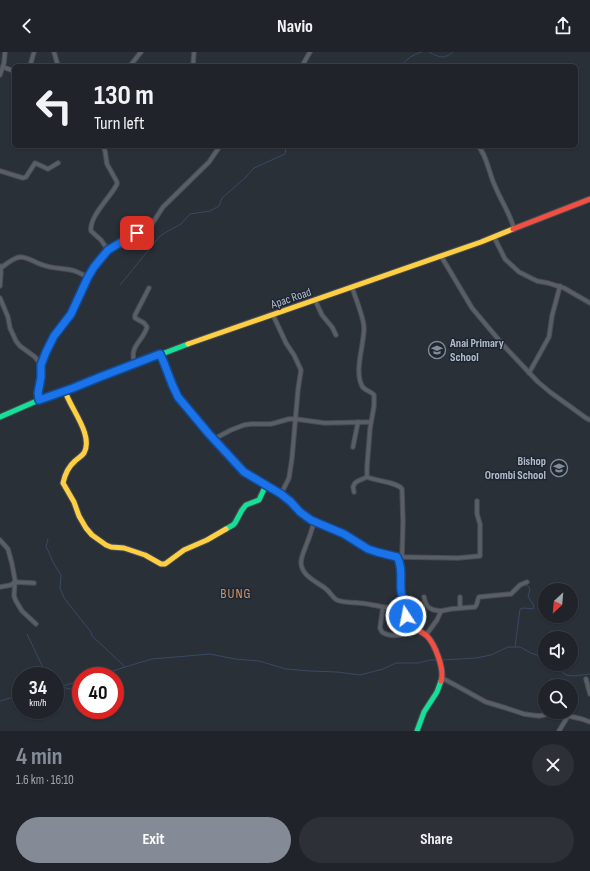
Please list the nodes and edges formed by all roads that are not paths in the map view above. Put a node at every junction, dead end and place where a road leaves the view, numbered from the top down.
1 (5, 52) edge
2 (34, 52) edge
3 (54, 52) edge
4 (141, 52) edge
5 (194, 52) edge
6 (310, 52) edge
7 (31, 64) edge
8 (57, 64) edge
9 (132, 64) edge
10 (192, 64) edge
11 (303, 64) edge
12 (2, 67) junction
13 (12, 70) edge
14 (0, 75) edge
15 (104, 148) edge
16 (219, 148) edge
17 (480, 148) edge
18 (58, 163) dead end
19 (0, 171) edge
20 (590, 199) edge
21 (514, 229) junction
22 (494, 237) junction
23 (108, 250) junction
24 (441, 256) junction
25 (0, 267) edge
26 (88, 277) junction
27 (0, 286) edge
28 (560, 286) junction
29 (352, 287) junction
30 (149, 288) dead end
31 (0, 298) edge
32 (315, 300) junction
33 (590, 303) edge
34 (2, 307) edge
35 (273, 314) junction
36 (336, 335) dead end
37 (160, 354) junction
38 (135, 364) junction
39 (41, 365) junction
40 (529, 373) junction
41 (65, 391) junction
42 (39, 400) junction
43 (0, 417) edge
44 (295, 419) junction
45 (590, 420) edge
46 (358, 422) junction
47 (371, 422) junction
48 (214, 439) junction
49 (352, 447) dead end
50 (367, 476) junction
51 (266, 485) junction
52 (354, 492) dead end
53 (281, 494) junction
54 (477, 501) dead end
55 (314, 522) junction
56 (0, 540) edge
57 (399, 557) junction
58 (15, 582) junction
59 (34, 582) dead end
60 (527, 582) dead end
61 (0, 587) edge
62 (424, 597) dead end
63 (460, 597) dead end
64 (383, 607) junction
65 (405, 608) junction
66 (460, 608) junction
67 (441, 611) junction
68 (36, 624) dead end
69 (402, 635) dead end
70 (426, 635) junction
71 (442, 678) junction
72 (586, 679) dead end
73 (590, 694) edge
74 (538, 716) edge
75 (578, 718) edge
76 (566, 719) edge
77 (589, 720) edge
78 (417, 731) edge
79 (559, 731) edge

1 - 12 street
2 - 7 street
3 - 8 street
4 - 9 street
5 - 10 street
6 - 11 street
12 - 13 street
12 - 14 street
15 - 23 street
16 - 23 street
17 - 21 street
18 - 19 street
20 - 21 street, Apac Road
21 - 22 street, Apac Road
22 - 24 street, Apac Road
22 - 28 street
23 - 26 street
24 - 29 street, Apac Road
24 - 40 street
25 - 26 street
25 - 27 street
26 - 39 street
28 - 33 street
28 - 40 street
29 - 32 street, Apac Road
29 - 47 street
30 - 38 street
31 - 34 street
32 - 35 street, Apac Road
32 - 36 street
34 - 39 street
35 - 37 street, Apac Road
35 - 44 street
37 - 38 street, Apac Road
37 - 48 street
38 - 41 street, Apac Road
39 - 42 street
40 - 45 street
41 - 42 street, Apac Road
41 - 51 street
42 - 43 street, Apac Road
44 - 46 street
44 - 48 street
44 - 53 street
46 - 47 street
46 - 49 street
47 - 50 street
48 - 51 street
50 - 52 street
50 - 57 street
51 - 53 street
53 - 55 street
54 - 57 street
55 - 57 street
55 - 64 street
56 - 58 street
57 - 65 street
58 - 59 street
58 - 61 street
58 - 68 street
60 - 66 street
62 - 67 street
63 - 66 street
64 - 65 street
64 - 69 street
65 - 70 street
66 - 67 street
67 - 70 street
70 - 71 street
71 - 74 street
71 - 78 street
72 - 73 street
75 - 77 street
76 - 79 street

